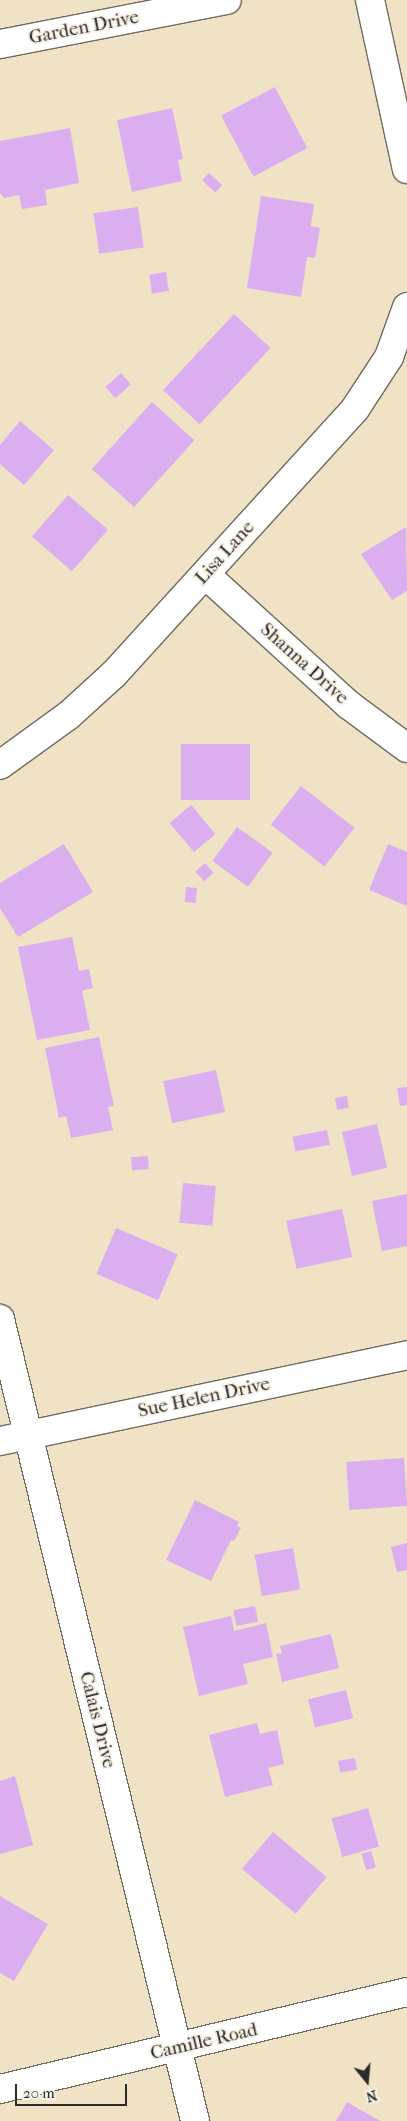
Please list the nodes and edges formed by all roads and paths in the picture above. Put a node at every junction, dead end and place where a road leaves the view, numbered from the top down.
1 (227, 0) edge
2 (370, 0) edge
3 (0, 44) edge
4 (407, 169) edge
5 (407, 307) edge
6 (206, 575) junction
7 (407, 748) edge
8 (0, 765) edge
9 (0, 1319) edge
10 (407, 1355) edge
11 (26, 1436) junction
12 (0, 1441) edge
13 (407, 1992) edge
14 (178, 2049) junction
15 (0, 2089) edge
16 (195, 2121) edge

1 - 3 street, Garden Drive
2 - 4 street
5 - 6 street, Lisa Lane
6 - 7 street, Shanna Drive
6 - 8 street, Lisa Lane
9 - 11 street, Calais Drive
10 - 11 street, Sue Helen Drive
11 - 12 street, Sue Helen Drive
11 - 14 street, Calais Drive
13 - 14 street, Camille Road
14 - 15 street, Camille Road
14 - 16 street, Calais Drive

